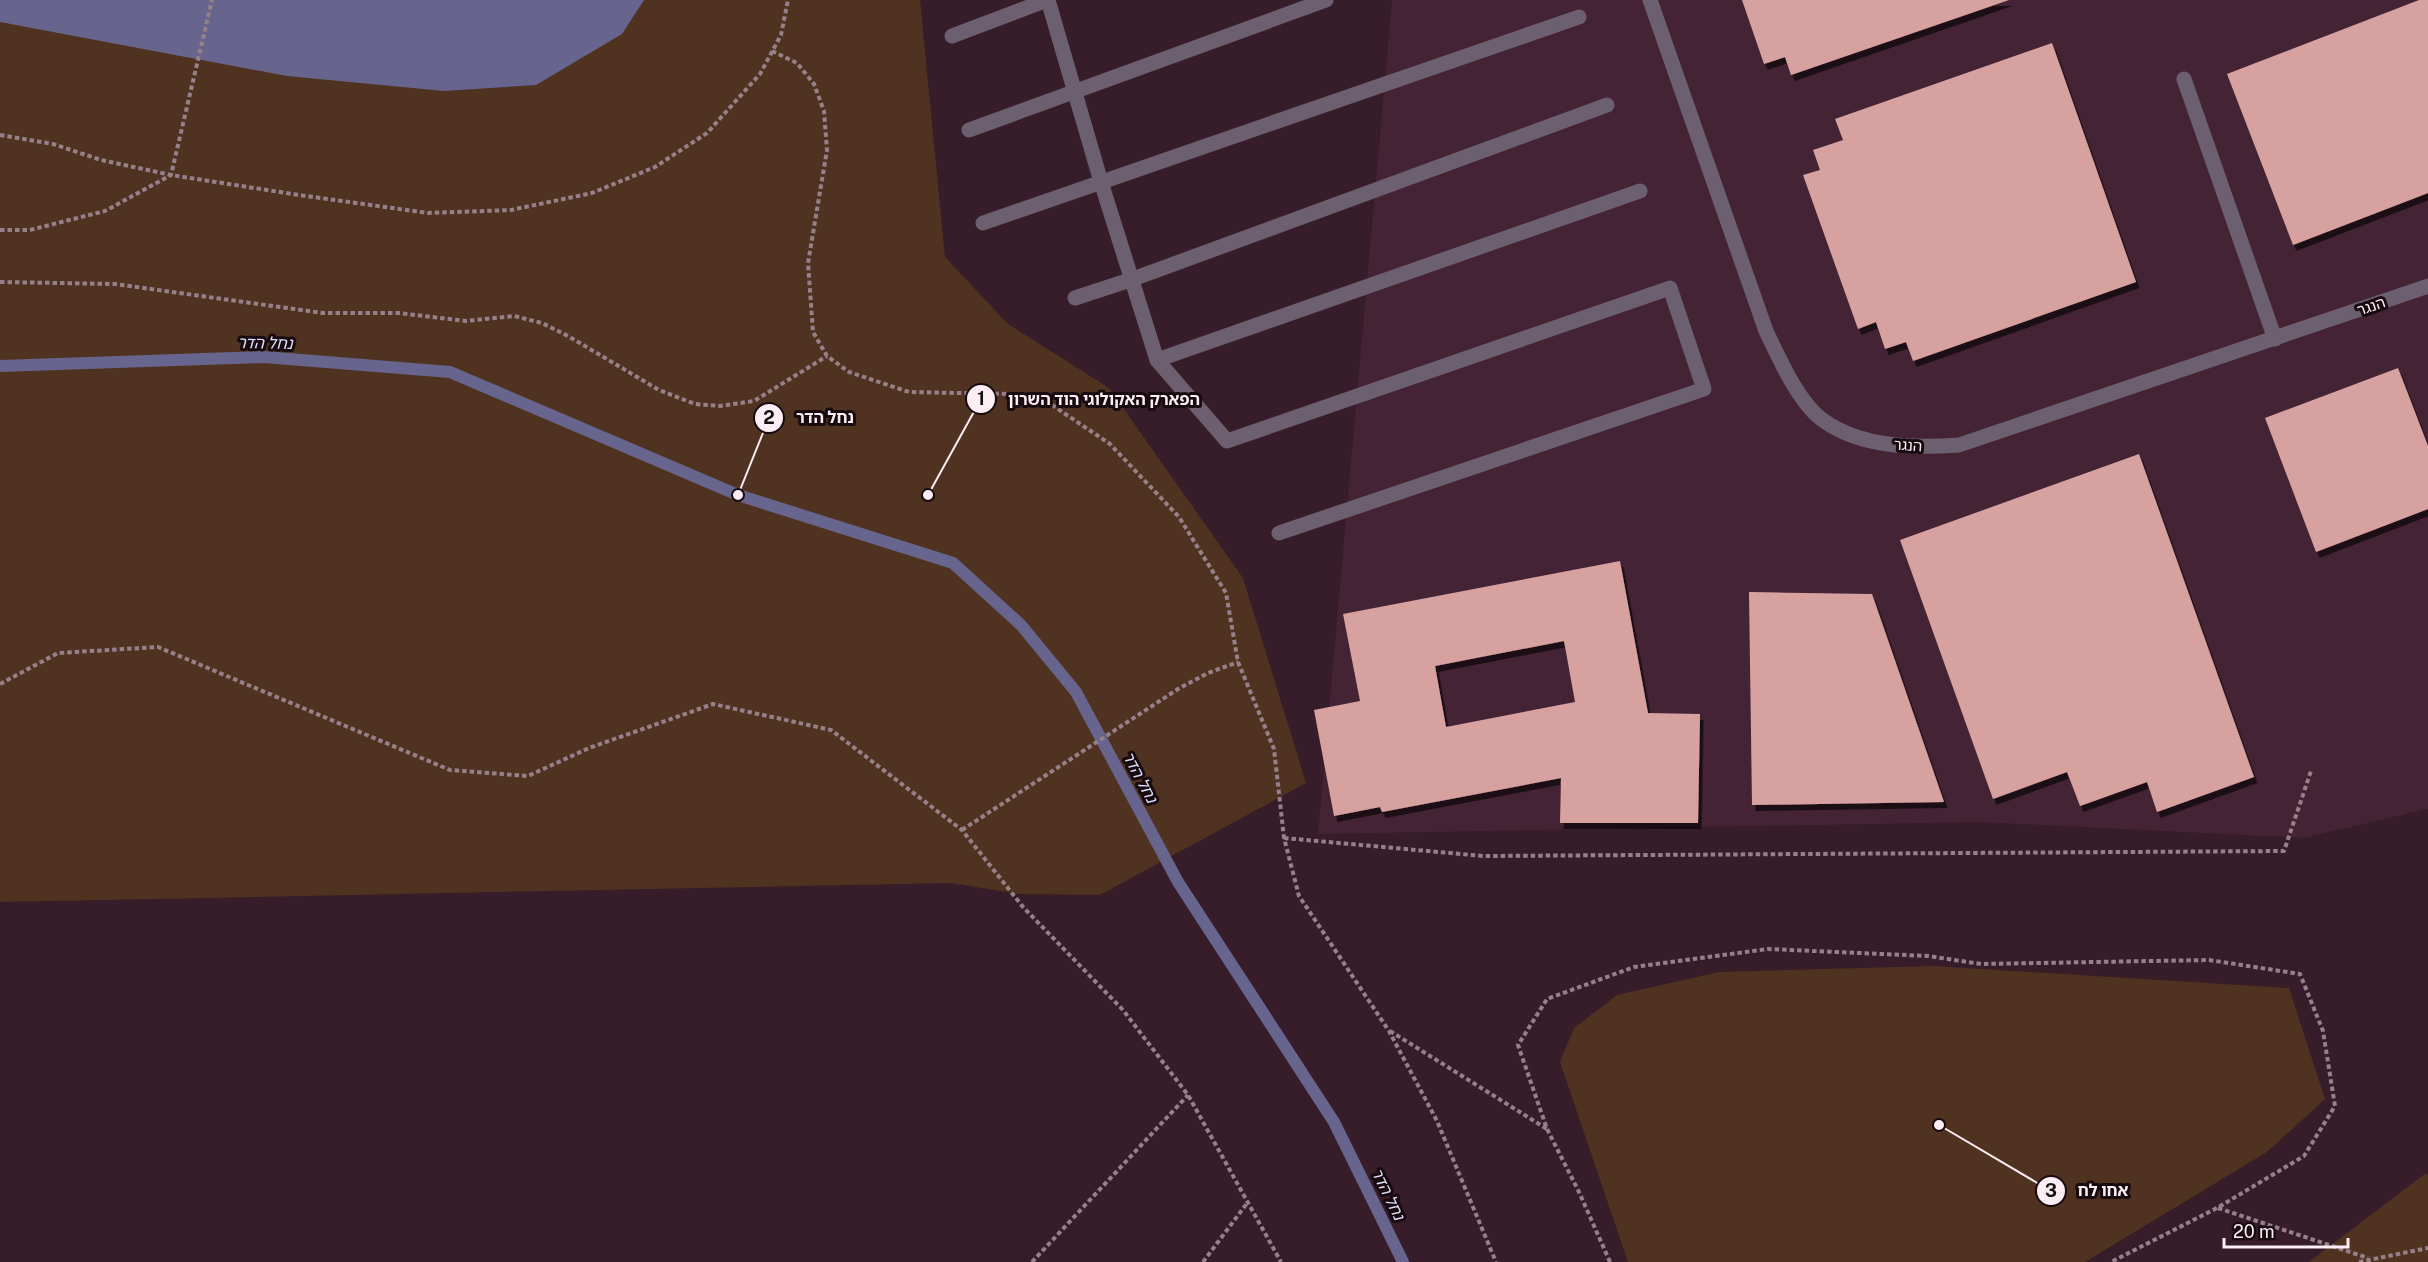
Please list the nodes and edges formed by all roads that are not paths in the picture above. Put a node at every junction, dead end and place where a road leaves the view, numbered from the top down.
1 (1048, 0) edge
2 (1326, 0) edge
3 (1650, 0) edge
4 (1579, 17) dead end
5 (952, 36) dead end
6 (2184, 79) dead end
7 (1074, 92) junction
8 (1607, 105) dead end
9 (969, 130) dead end
10 (1101, 182) junction
11 (1640, 191) dead end
12 (983, 223) dead end
13 (1133, 279) junction
14 (2428, 286) edge
15 (1075, 298) dead end
16 (2275, 339) junction
17 (1157, 360) junction
18 (1279, 533) dead end

1 - 5 street
1 - 7 street
2 - 7 street
3 - 16 street, הנגר
4 - 10 street
6 - 16 street
7 - 9 street
7 - 10 street
8 - 13 street
10 - 12 street
10 - 13 street
11 - 17 street
13 - 15 street
13 - 17 street
14 - 16 street, הנגר
17 - 18 street

